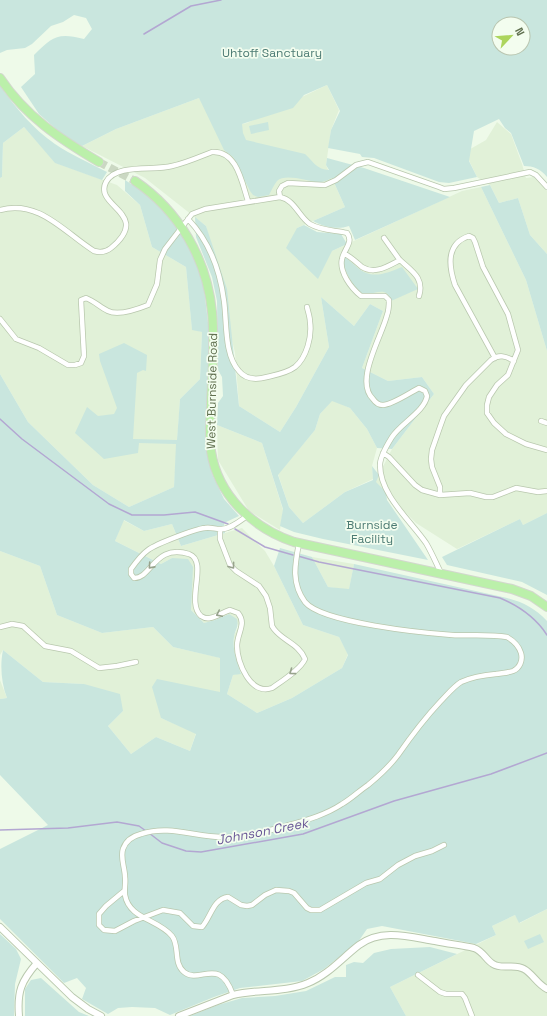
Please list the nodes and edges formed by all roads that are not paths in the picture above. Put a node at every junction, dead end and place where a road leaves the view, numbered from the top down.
1 (0, 78) edge
2 (99, 162) tunnel mouth
3 (135, 182) tunnel mouth
4 (547, 187) edge
5 (280, 197) junction
6 (248, 202) junction
7 (0, 210) edge
8 (188, 218) junction
9 (182, 226) junction
10 (384, 238) dead end
11 (344, 254) junction
12 (400, 260) junction
13 (418, 296) dead end
14 (307, 307) dead end
15 (0, 320) edge
16 (495, 358) junction
17 (514, 361) junction
18 (541, 420) dead end
19 (547, 423) edge
20 (547, 450) edge
21 (383, 453) junction
22 (547, 491) edge
23 (440, 495) junction
24 (247, 516) junction
25 (220, 530) junction
26 (299, 543) junction
27 (441, 573) junction
28 (547, 607) edge
29 (0, 627) edge
30 (136, 662) dead end
31 (444, 846) dead end
32 (124, 891) junction
33 (144, 917) junction
34 (0, 927) edge
35 (37, 963) junction
36 (418, 975) dead end
37 (547, 990) edge
38 (233, 995) junction
39 (19, 1016) edge
40 (101, 1016) edge
41 (179, 1016) edge
42 (472, 1016) edge

1 - 2 main road
3 - 9 main road, West Burnside Road
4 - 5 street
5 - 6 street
5 - 11 street
6 - 7 street
6 - 8 street
8 - 9 street
8 - 14 street
9 - 15 street
9 - 24 main road, West Burnside Road
10 - 12 street
11 - 12 street
11 - 21 street
12 - 13 street
16 - 17 street
16 - 17 street
16 - 23 street
17 - 20 street
18 - 19 street
21 - 23 street
21 - 27 street
22 - 23 street
24 - 25 street
24 - 26 main road, West Burnside Road
25 -> 25 street
26 - 27 main road, West Burnside Road
26 - 32 street
27 - 28 main road, West Burnside Road
29 - 30 street
31 - 33 street
32 - 33 street
32 - 33 street
33 - 38 street
34 - 35 street
35 - 39 street
35 - 40 street
36 - 42 street
37 - 38 street
38 - 41 street

